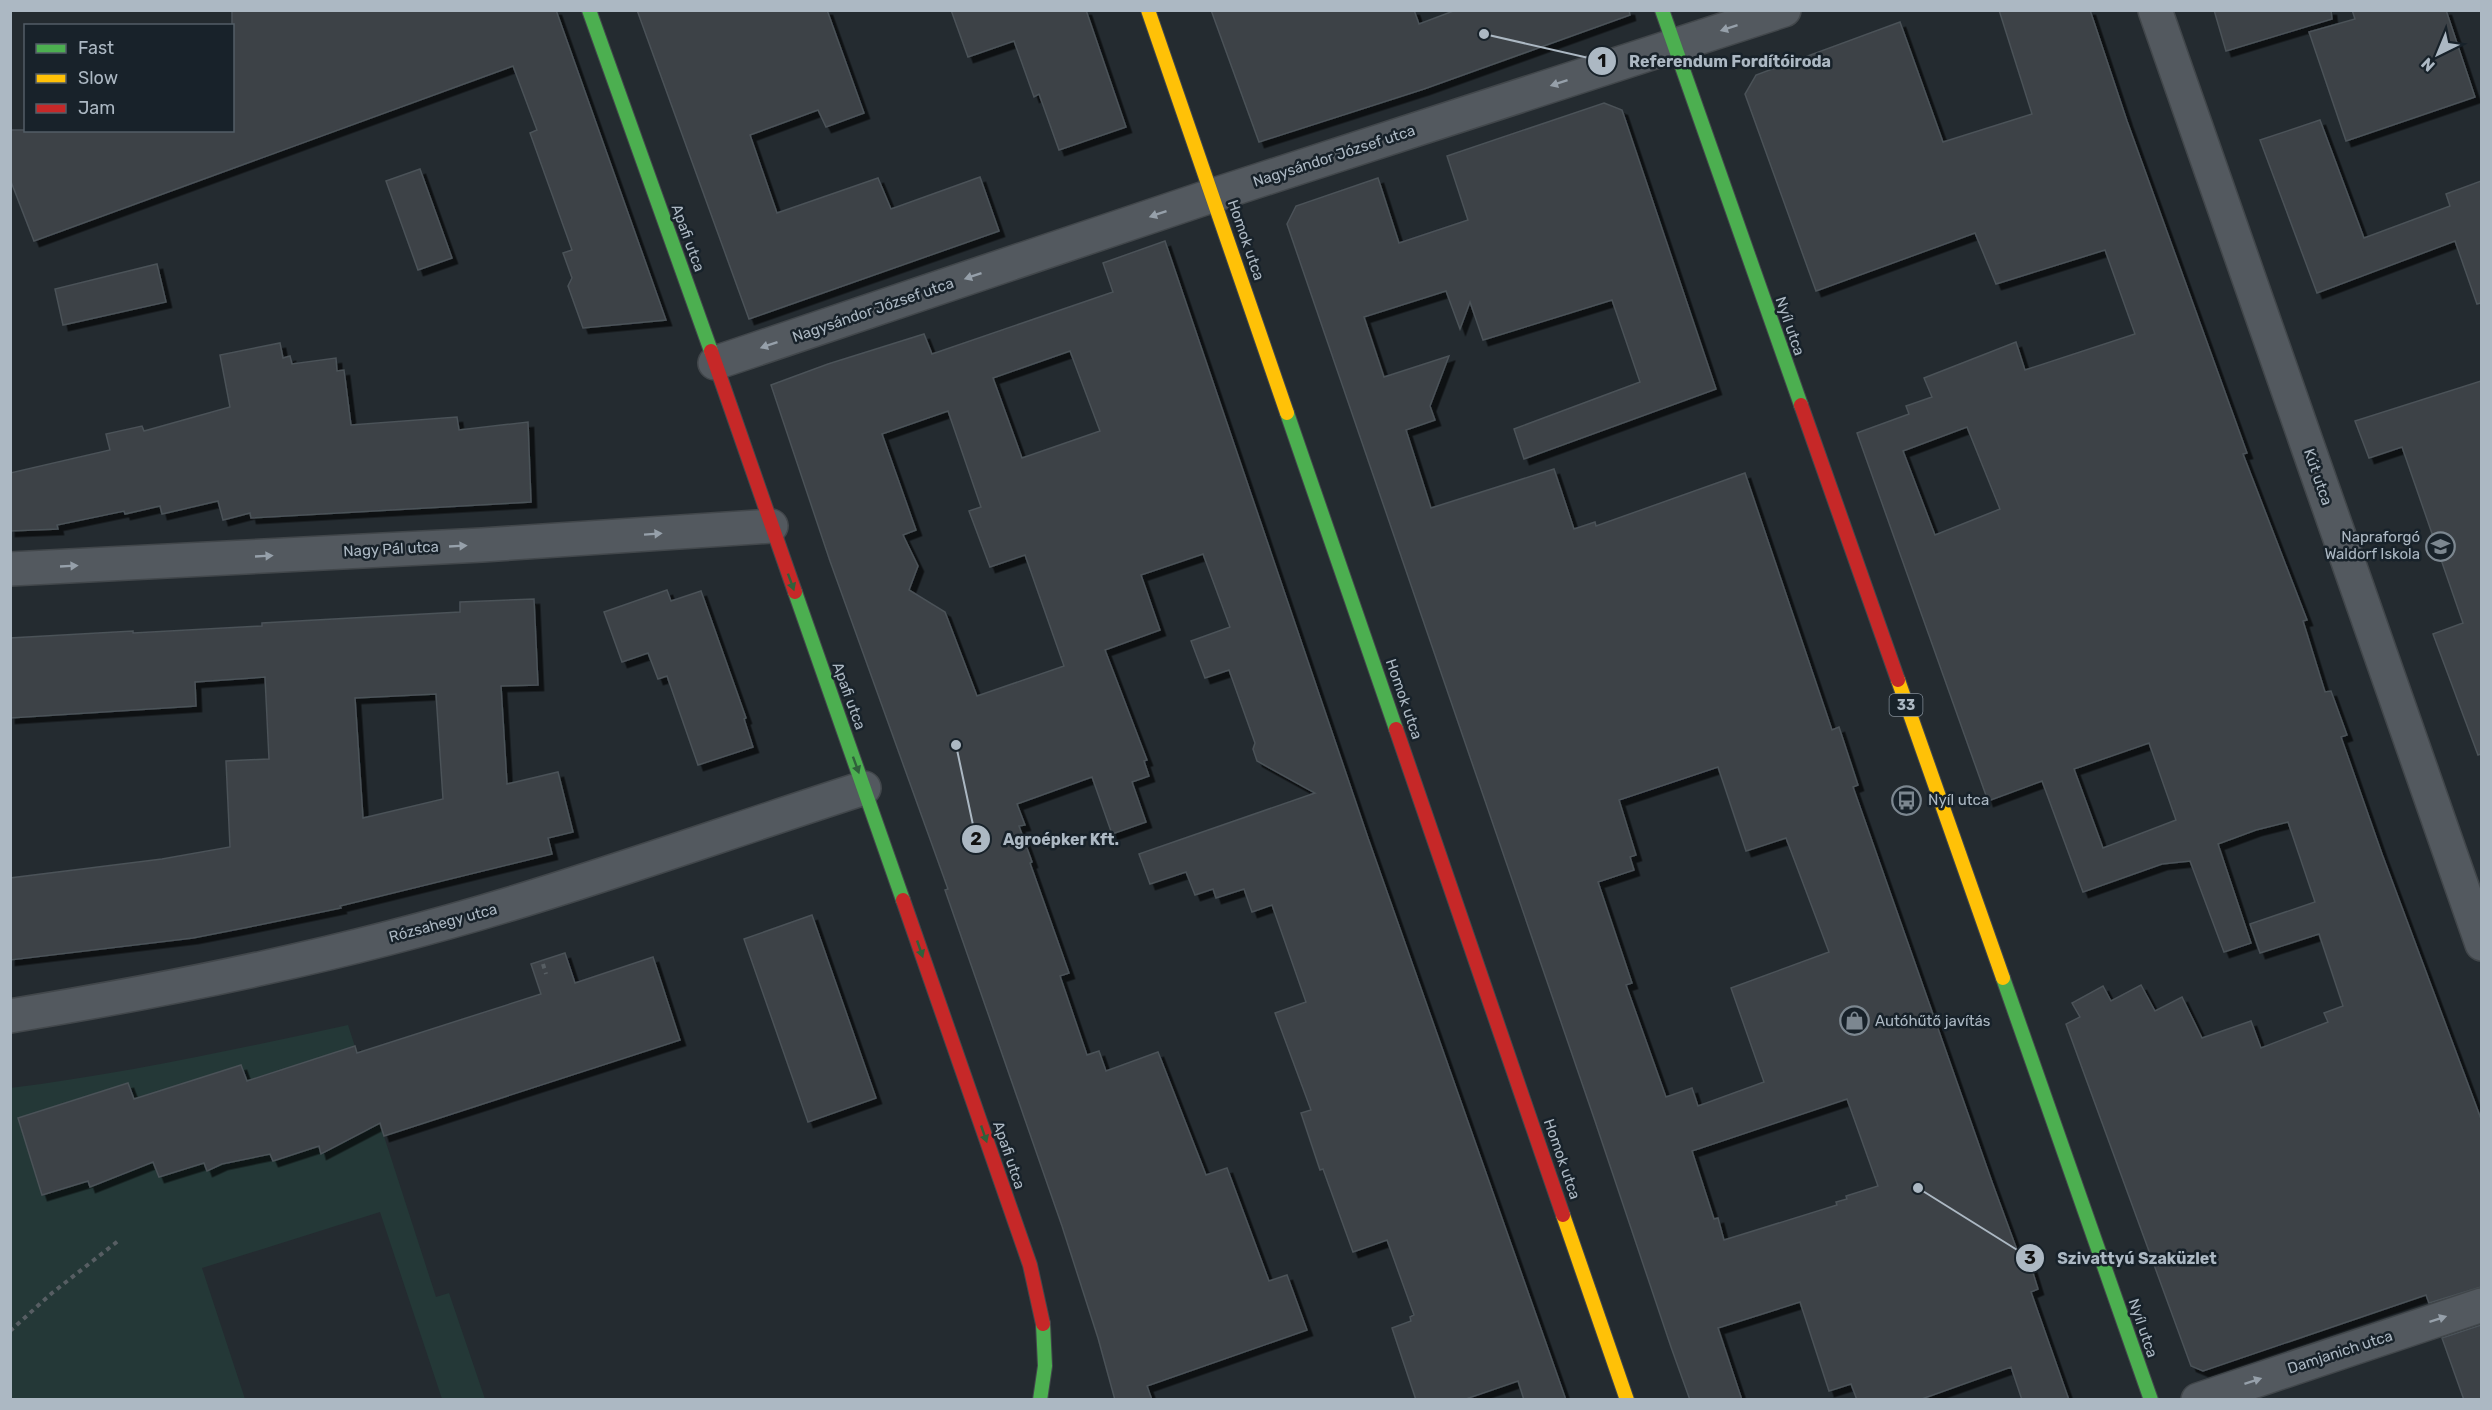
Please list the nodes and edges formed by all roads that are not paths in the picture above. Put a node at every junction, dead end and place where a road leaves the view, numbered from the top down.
1 (589, 10) edge
2 (1149, 10) edge
3 (1662, 10) edge
4 (1784, 10) edge
5 (2155, 10) edge
6 (1674, 46) junction
7 (1214, 195) junction
8 (715, 363) junction
9 (771, 526) junction
10 (10, 569) edge
11 (864, 788) junction
12 (2481, 944) edge
13 (10, 1016) edge
14 (2481, 1305) edge
15 (1040, 1400) edge
16 (1627, 1400) edge
17 (2151, 1400) edge
18 (2198, 1400) edge

1 - 8 street, Apafi utca
2 - 7 street, Homok utca
3 - 6 street, Nyíl utca / 33
4 -> 6 street, Nagysándor József utca
5 - 12 street, Kút utca
6 -> 7 street, Nagysándor József utca
6 - 17 street, Nyíl utca / 33
7 -> 8 street, Nagysándor József utca
7 - 16 street, Homok utca
8 - 9 street, Apafi utca
10 -> 9 street, Nagy Pál utca
9 -> 11 street, Apafi utca
11 - 13 street, Rózsahegy utca
11 -> 15 street, Apafi utca
18 -> 14 street, Damjanich utca

